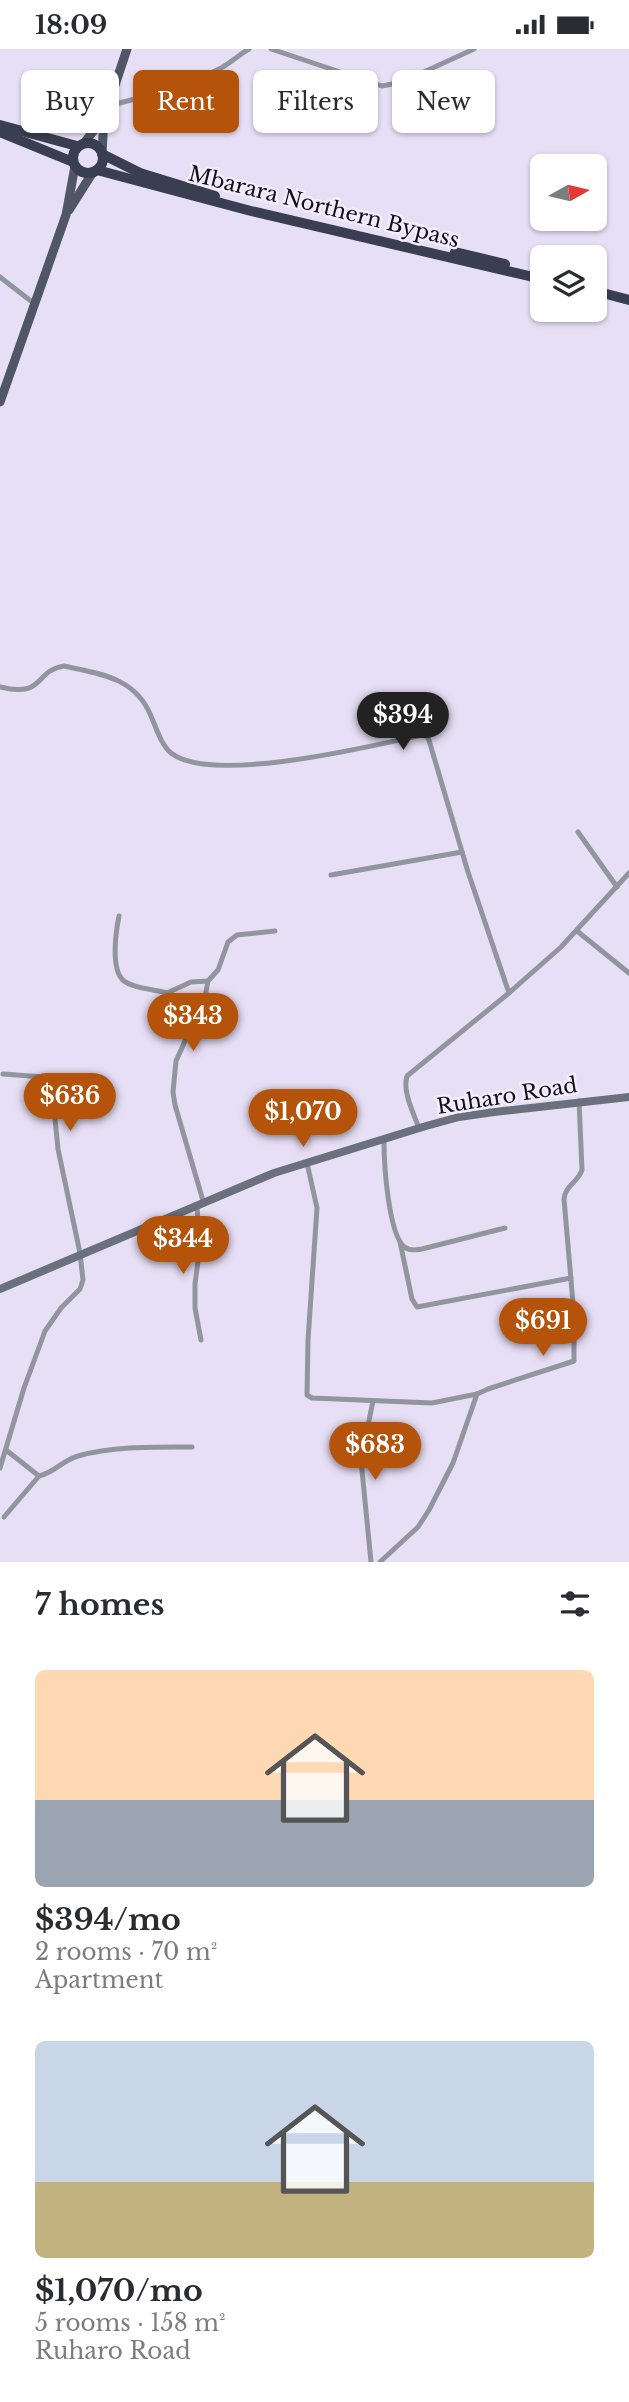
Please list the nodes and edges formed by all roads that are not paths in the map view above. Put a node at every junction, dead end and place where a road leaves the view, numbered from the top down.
1 (127, 49) edge
2 (249, 49) edge
3 (271, 49) edge
4 (474, 49) edge
5 (119, 72) edge
6 (119, 103) edge
7 (0, 125) edge
8 (0, 132) edge
9 (91, 133) edge
10 (104, 133) edge
11 (80, 145) junction
12 (103, 155) junction
13 (74, 164) junction
14 (95, 171) junction
15 (66, 215) junction
16 (530, 270) edge
17 (530, 276) edge
18 (0, 277) edge
19 (607, 292) edge
20 (629, 297) edge
21 (36, 305) junction
22 (0, 402) edge
23 (0, 687) edge
24 (578, 832) dead end
25 (462, 852) junction
26 (629, 873) edge
27 (331, 875) dead end
28 (617, 887) junction
29 (119, 916) dead end
30 (275, 931) dead end
31 (577, 931) junction
32 (629, 973) edge
33 (208, 981) junction
34 (509, 993) junction
35 (3, 1074) dead end
36 (629, 1097) edge
37 (579, 1101) junction
38 (419, 1129) junction
39 (384, 1140) junction
40 (307, 1163) junction
41 (200, 1205) junction
42 (505, 1228) dead end
43 (400, 1241) junction
44 (80, 1253) junction
45 (571, 1278) junction
46 (0, 1289) edge
47 (201, 1340) dead end
48 (477, 1394) junction
49 (373, 1401) junction
50 (191, 1447) dead end
51 (6, 1450) junction
52 (0, 1468) edge
53 (39, 1476) junction
54 (4, 1517) dead end
55 (371, 1562) edge
56 (380, 1562) edge

1 - 5 main road
2 - 6 street
3 - 4 street
7 - 11 highway
8 - 13 highway, Mbarara Northern Bypass
9 - 11 main road
10 - 12 main road
11 - 12 highway
11 - 13 highway
12 - 14 highway
12 - 16 highway
13 - 14 highway, Mbarara Northern Bypass
13 - 15 main road
14 - 15 main road
14 - 17 highway, Mbarara Northern Bypass
15 - 21 main road
18 - 21 street
19 - 20 highway
21 - 22 main road
23 - 25 street
24 - 28 street
25 - 27 street
25 - 34 street
26 - 28 street
28 - 31 street
29 - 33 street
30 - 33 street
31 - 32 street
31 - 34 street
33 - 41 street
34 - 38 street
35 - 44 street
36 - 37 street, Ruharo Road
37 - 38 street, Ruharo Road
37 - 45 street
38 - 39 street, Ruharo Road
39 - 40 street, Ruharo Road
39 - 43 street
40 - 41 street, Ruharo Road
40 - 49 street
41 - 44 street, Ruharo Road
41 - 47 street
42 - 43 street
43 - 45 street
44 - 46 street, Ruharo Road
44 - 51 street
45 - 48 street
48 - 49 street
48 - 56 street
49 - 55 street
50 - 53 street
51 - 52 street
51 - 53 street
53 - 54 street

